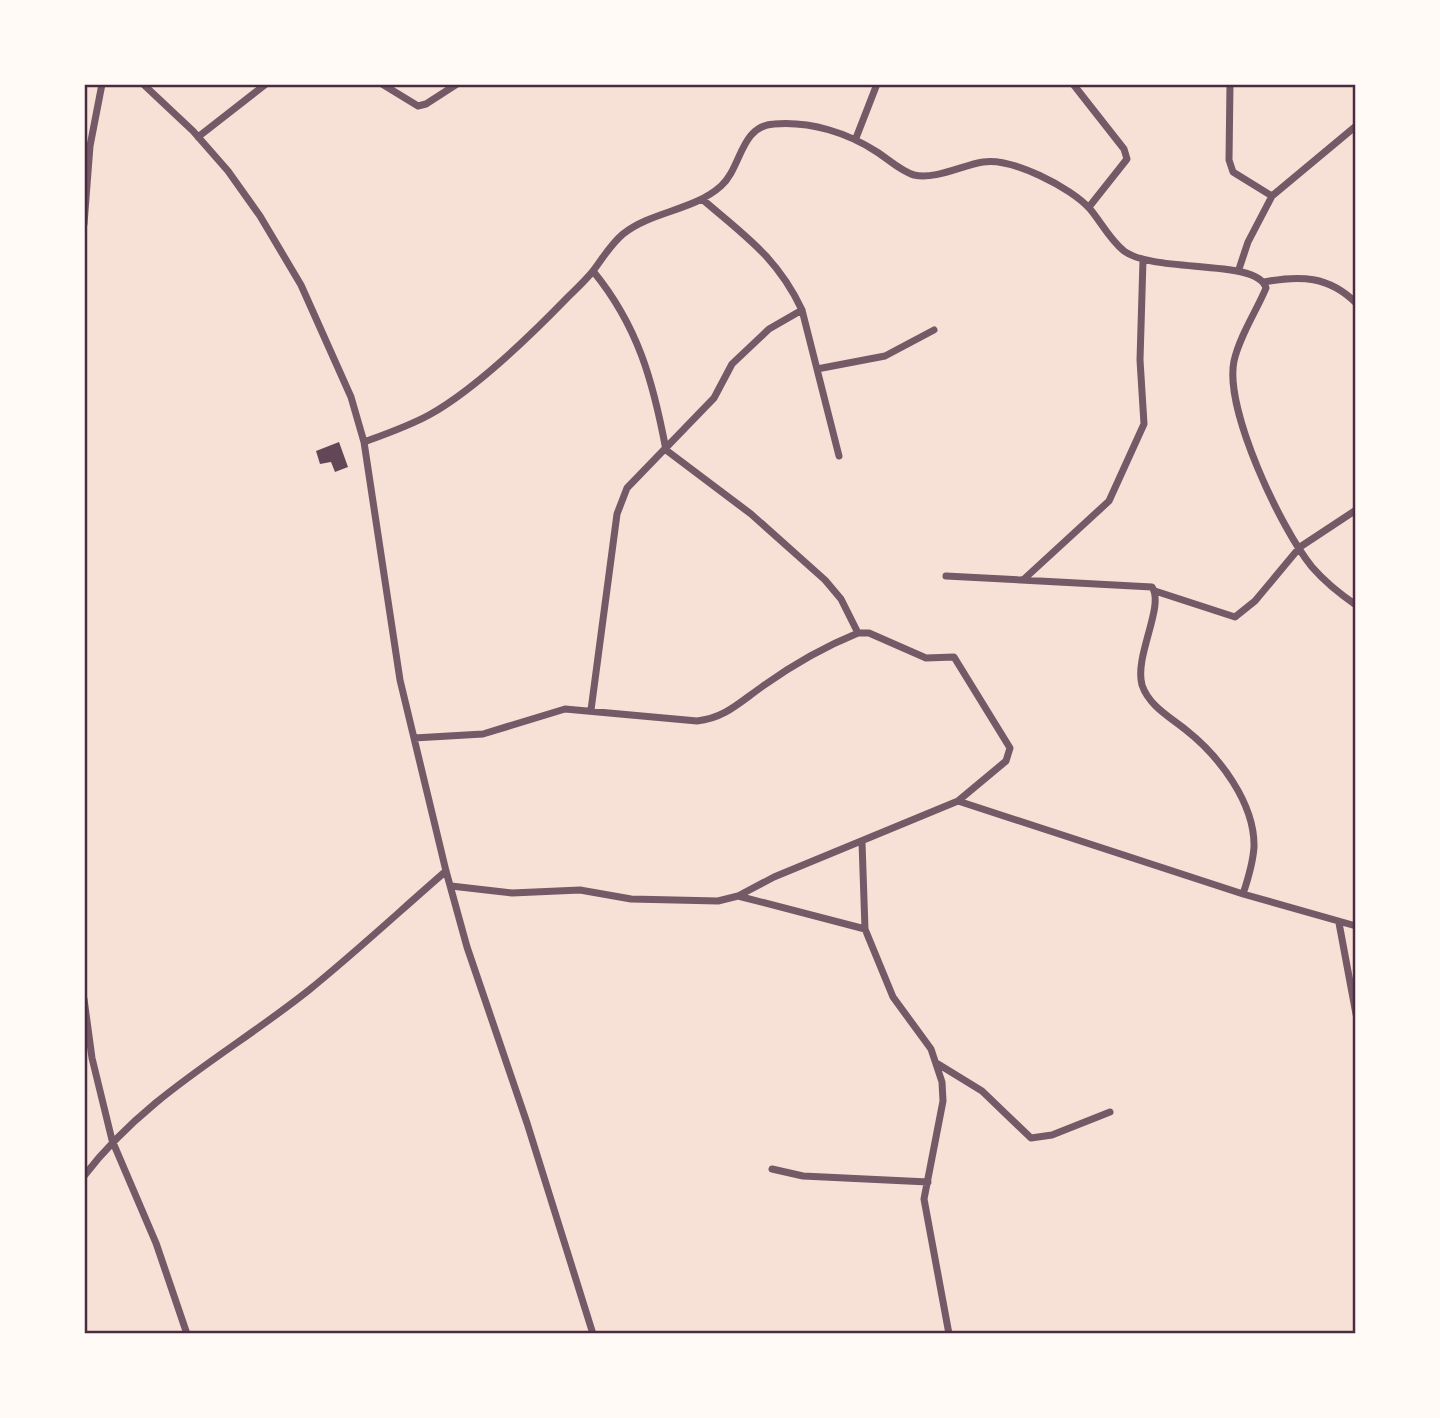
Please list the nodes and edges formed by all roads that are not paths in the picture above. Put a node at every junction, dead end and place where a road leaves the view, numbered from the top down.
1 (102, 84) edge
2 (143, 84) edge
3 (266, 84) edge
4 (382, 84) edge
5 (457, 84) edge
6 (877, 84) edge
7 (1073, 84) edge
8 (1230, 84) edge
9 (1356, 126) edge
10 (198, 137) junction
11 (856, 138) junction
12 (1272, 196) junction
13 (702, 199) junction
14 (1089, 207) junction
15 (84, 224) edge
16 (1143, 260) junction
17 (1239, 269) junction
18 (593, 271) junction
19 (1264, 282) junction
20 (1356, 303) edge
21 (802, 310) junction
22 (934, 330) dead end
23 (817, 369) junction
24 (364, 442) junction
25 (666, 450) junction
26 (839, 456) dead end
27 (1356, 510) edge
28 (1300, 547) junction
29 (946, 576) dead end
30 (1023, 581) junction
31 (1155, 591) junction
32 (1356, 605) edge
33 (858, 633) junction
34 (592, 710) junction
35 (414, 738) junction
36 (958, 801) junction
37 (862, 842) junction
38 (446, 871) junction
39 (451, 886) junction
40 (1243, 894) junction
41 (738, 896) junction
42 (1339, 923) junction
43 (1356, 926) edge
44 (865, 929) junction
45 (84, 999) edge
46 (1356, 1014) edge
47 (938, 1063) junction
48 (1110, 1112) dead end
49 (112, 1140) junction
50 (772, 1168) dead end
51 (84, 1176) edge
52 (928, 1182) junction
53 (187, 1334) edge
54 (593, 1334) edge
55 (949, 1334) edge

1 - 15 street
2 - 10 street
3 - 10 street
4 - 5 street
6 - 11 street
7 - 14 street
8 - 12 street
9 - 12 street
10 - 24 street
11 - 13 street
11 - 14 street
12 - 17 street
13 - 18 street
13 - 21 street
14 - 16 street
16 - 17 street
16 - 30 street
17 - 19 street
18 - 24 street
18 - 25 street
19 - 20 street
19 - 28 street
21 - 23 street
21 - 25 street
22 - 23 street
23 - 26 street
24 - 35 street
25 - 33 street
25 - 34 street
27 - 28 street
28 - 31 street
28 - 32 street
29 - 30 street
30 - 31 street
31 - 40 street
33 - 34 street
33 - 36 street
34 - 35 street
35 - 38 street
36 - 37 street
36 - 40 street
37 - 41 street
37 - 44 street
38 - 39 street
38 - 49 street
39 - 41 street
39 - 54 street
40 - 42 street
41 - 44 street
42 - 43 street
42 - 46 street
44 - 47 street
45 - 49 street
47 - 48 street
47 - 52 street
49 - 51 street
49 - 53 street
50 - 52 street
52 - 55 street

